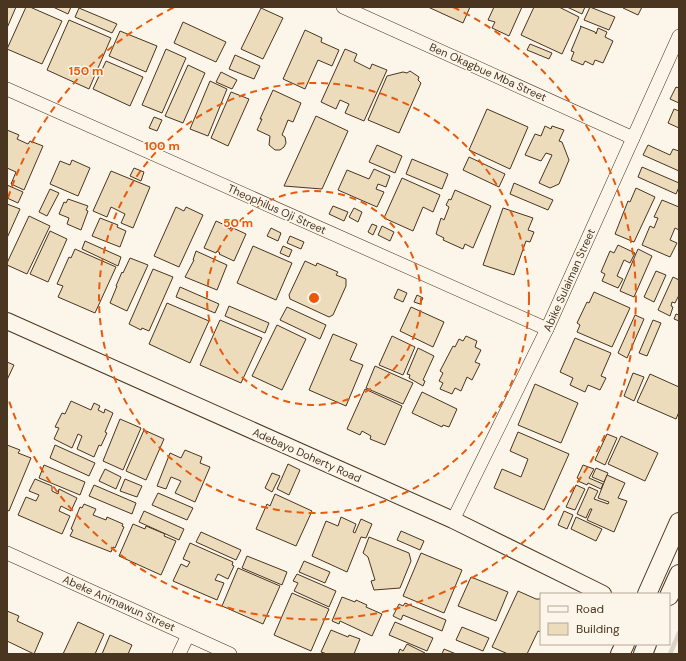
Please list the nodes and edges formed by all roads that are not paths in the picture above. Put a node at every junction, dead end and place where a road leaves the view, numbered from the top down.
1 (343, 7) edge
2 (679, 36) edge
3 (7, 89) edge
4 (633, 138) junction
5 (7, 322) edge
6 (546, 329) junction
7 (453, 520) junction
8 (679, 522) edge
9 (7, 553) edge
10 (679, 574) edge
11 (602, 593) edge
12 (647, 593) edge
13 (670, 594) edge
14 (188, 635) junction
15 (624, 645) edge
16 (179, 654) edge
17 (230, 654) edge
18 (620, 654) edge

1 - 4 street, Ben Okagbue Mba Street
2 - 4 street, Abike Sulaiman Street
3 - 6 street, Theophilus Oji Street
4 - 6 street, Abike Sulaiman Street
5 - 7 street, Adebayo Doherty Road
6 - 7 street, Abike Sulaiman Street
7 - 11 street, Adebayo Doherty Road
8 - 12 main road
9 - 14 street, Abeke Animawun Street
10 - 13 main road
14 - 16 street
14 - 17 street, Abeke Animawun Street
15 - 18 main road

